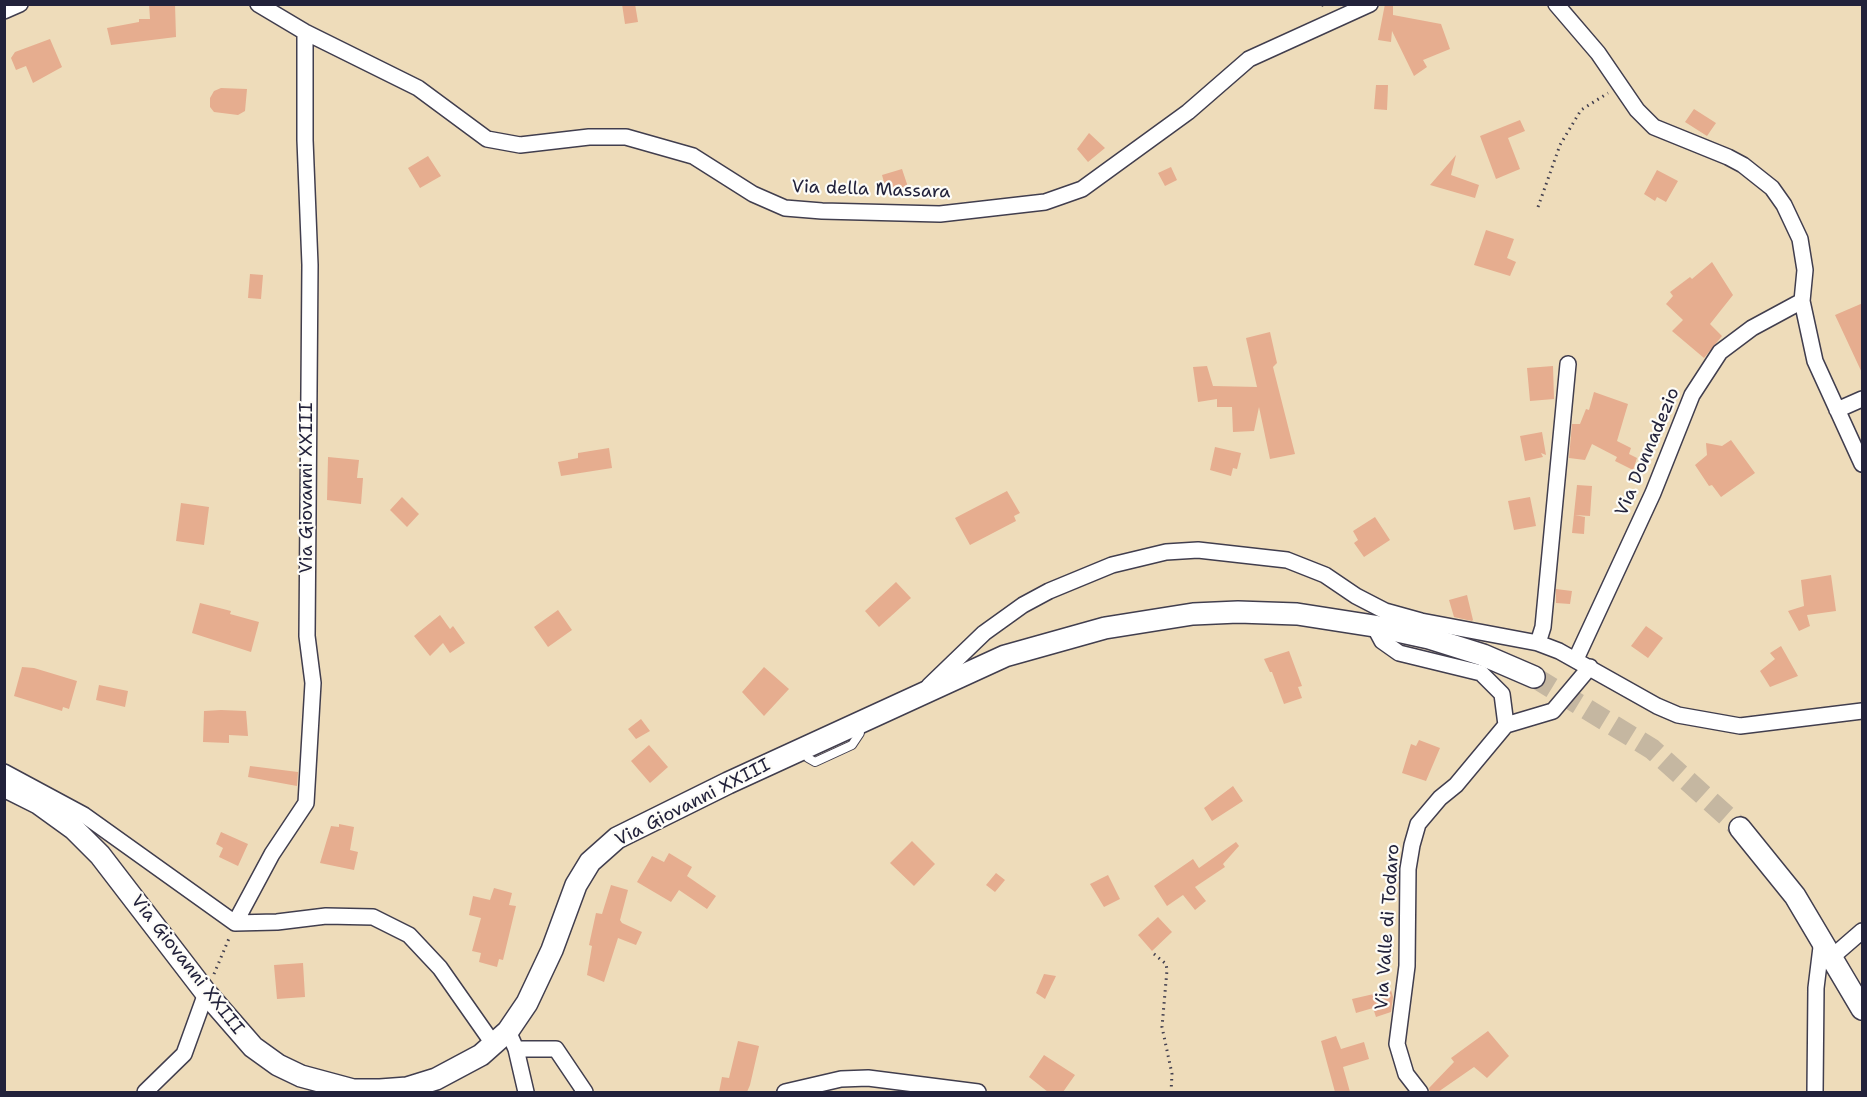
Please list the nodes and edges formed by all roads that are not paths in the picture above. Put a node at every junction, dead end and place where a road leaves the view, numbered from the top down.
1 (20, 4) edge
2 (258, 4) edge
3 (1370, 4) edge
4 (1556, 4) edge
5 (4, 11) edge
6 (305, 32) junction
7 (1802, 301) junction
8 (1568, 364) dead end
9 (1863, 399) edge
10 (1837, 410) junction
11 (1863, 464) edge
12 (1374, 626) junction
13 (1538, 644) junction
14 (1576, 659) junction
15 (1590, 667) junction
16 (1534, 677) tunnel mouth
17 (923, 692) junction
18 (1863, 711) edge
19 (1506, 725) junction
20 (4, 772) edge
21 (4, 786) edge
22 (1740, 828) tunnel mouth
23 (235, 923) junction
24 (1863, 931) edge
25 (1827, 948) junction
26 (206, 993) junction
27 (1863, 1009) edge
28 (506, 1042) junction
29 (145, 1092) edge
30 (526, 1092) edge
31 (585, 1092) edge
32 (785, 1092) edge
33 (978, 1092) edge
34 (1420, 1092) edge
35 (1815, 1092) edge

1 - 5 street
2 - 6 street, Via della Massara
3 - 6 street, Via della Massara
4 - 7 street
6 - 23 street, Via Giovanni XXIII
7 - 10 street
7 - 14 street, Via Donnadezio
8 - 13 street
9 - 10 street
10 - 11 street
12 - 16 main road, Via Giovanni XXIII
12 - 17 main road, Via Giovanni XXIII
12 - 19 street
13 - 14 street, Via Giovanni XXIII
13 - 17 street, Via Giovanni XXIII
14 - 15 street, Via Giovanni XXIII
15 - 18 street, Via Giovanni XXIII
15 - 19 street
17 - 28 main road, Via Giovanni XXIII
19 - 34 street, Via Valle di Todaro
20 - 23 street
21 - 26 main road, Via Giovanni XXIII
22 - 25 main road
23 - 28 street
24 - 25 street
25 - 27 main road
25 - 35 street
26 - 28 main road, Via Giovanni XXIII
26 - 29 street
28 - 30 street
28 - 31 street
32 - 33 street

